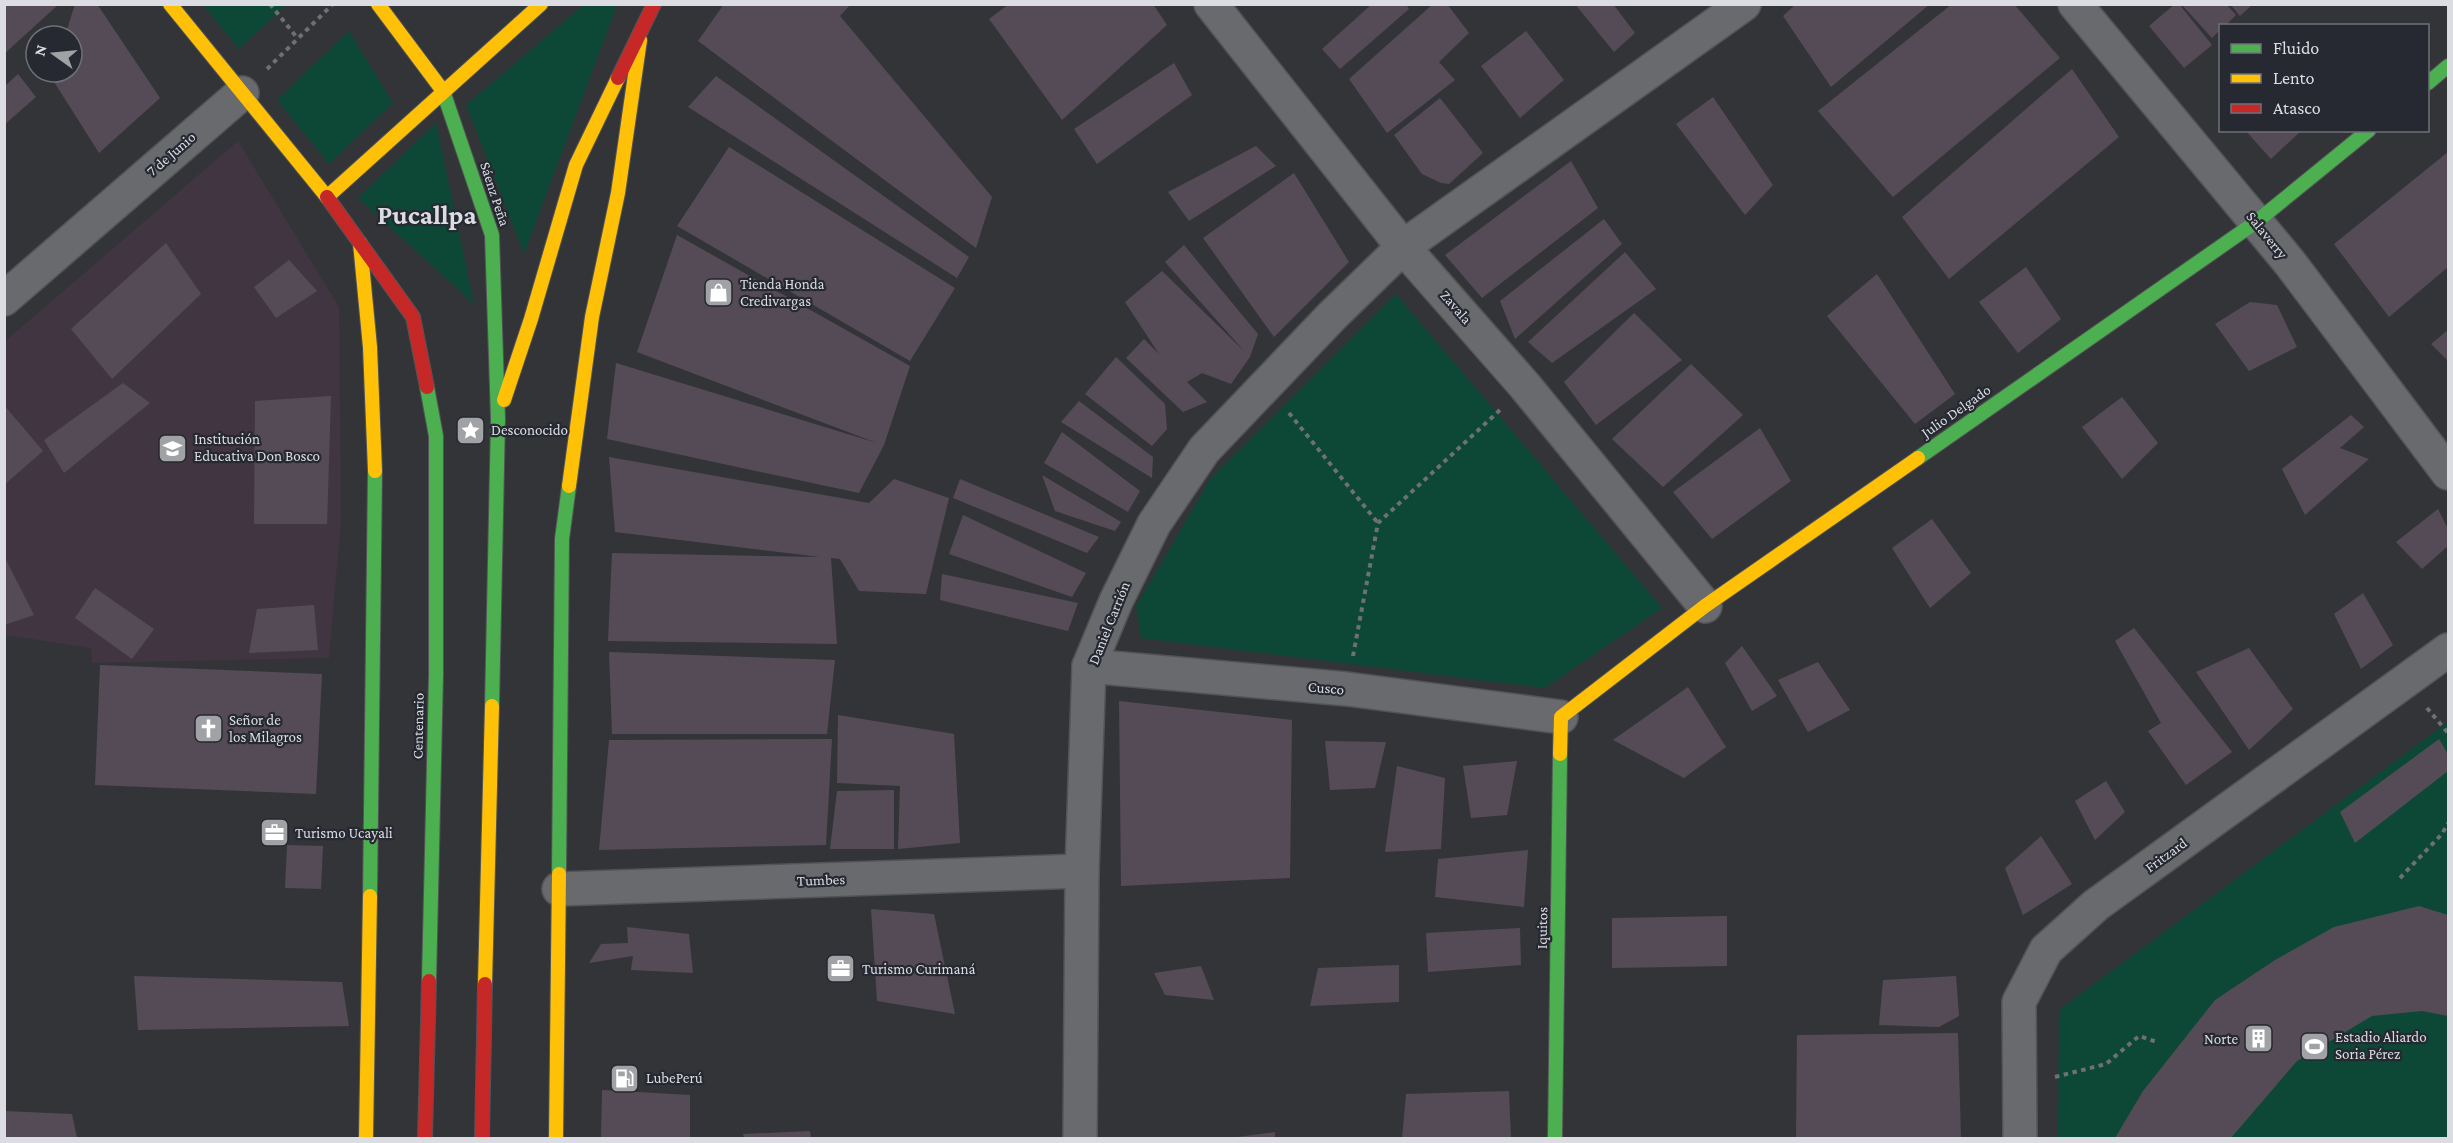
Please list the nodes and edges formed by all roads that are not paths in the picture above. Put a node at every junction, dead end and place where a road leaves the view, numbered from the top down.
1 (170, 4) edge
2 (378, 4) edge
3 (541, 4) edge
4 (654, 4) edge
5 (1211, 4) edge
6 (1743, 4) edge
7 (2075, 4) edge
8 (641, 31) junction
9 (2448, 66) edge
10 (2429, 81) edge
11 (443, 91) junction
12 (242, 93) junction
13 (2367, 132) edge
14 (327, 197) junction
15 (2256, 222) junction
16 (360, 243) junction
17 (1403, 247) junction
18 (4, 299) edge
19 (498, 419) junction
20 (2448, 473) edge
21 (1706, 606) junction
22 (2448, 650) edge
23 (1089, 666) junction
24 (1561, 717) junction
25 (1082, 872) junction
26 (559, 889) junction
27 (366, 1138) edge
28 (425, 1138) edge
29 (482, 1138) edge
30 (556, 1138) edge
31 (1080, 1138) edge
32 (1555, 1138) edge
33 (2020, 1138) edge

1 - 12 main road
2 - 11 main road, Sáenz Peña
3 - 11 main road
4 - 8 main road
5 - 17 street, Zavala
6 - 17 street, Daniel Carrión
7 - 15 street, Salaverry
8 - 19 main road
8 - 26 main road
9 - 10 main road
11 - 14 main road
11 - 19 main road, Sáenz Peña
12 - 14 main road
12 - 18 street, 7 de Junio
13 - 15 main road, Julio Delgado
14 - 16 main road
15 - 20 street, Salaverry
15 - 21 main road, Julio Delgado
16 - 27 main road
16 - 28 main road, Centenario
17 - 21 street, Zavala
17 - 23 street, Daniel Carrión
19 - 29 main road
21 - 24 main road, Julio Delgado
22 - 33 street, Fritzard
23 - 24 street, Cusco
23 - 25 street, Daniel Carrión
24 - 32 main road, Iquitos
25 - 26 street, Tumbes
25 - 31 street, Daniel Carrión
26 - 30 main road

